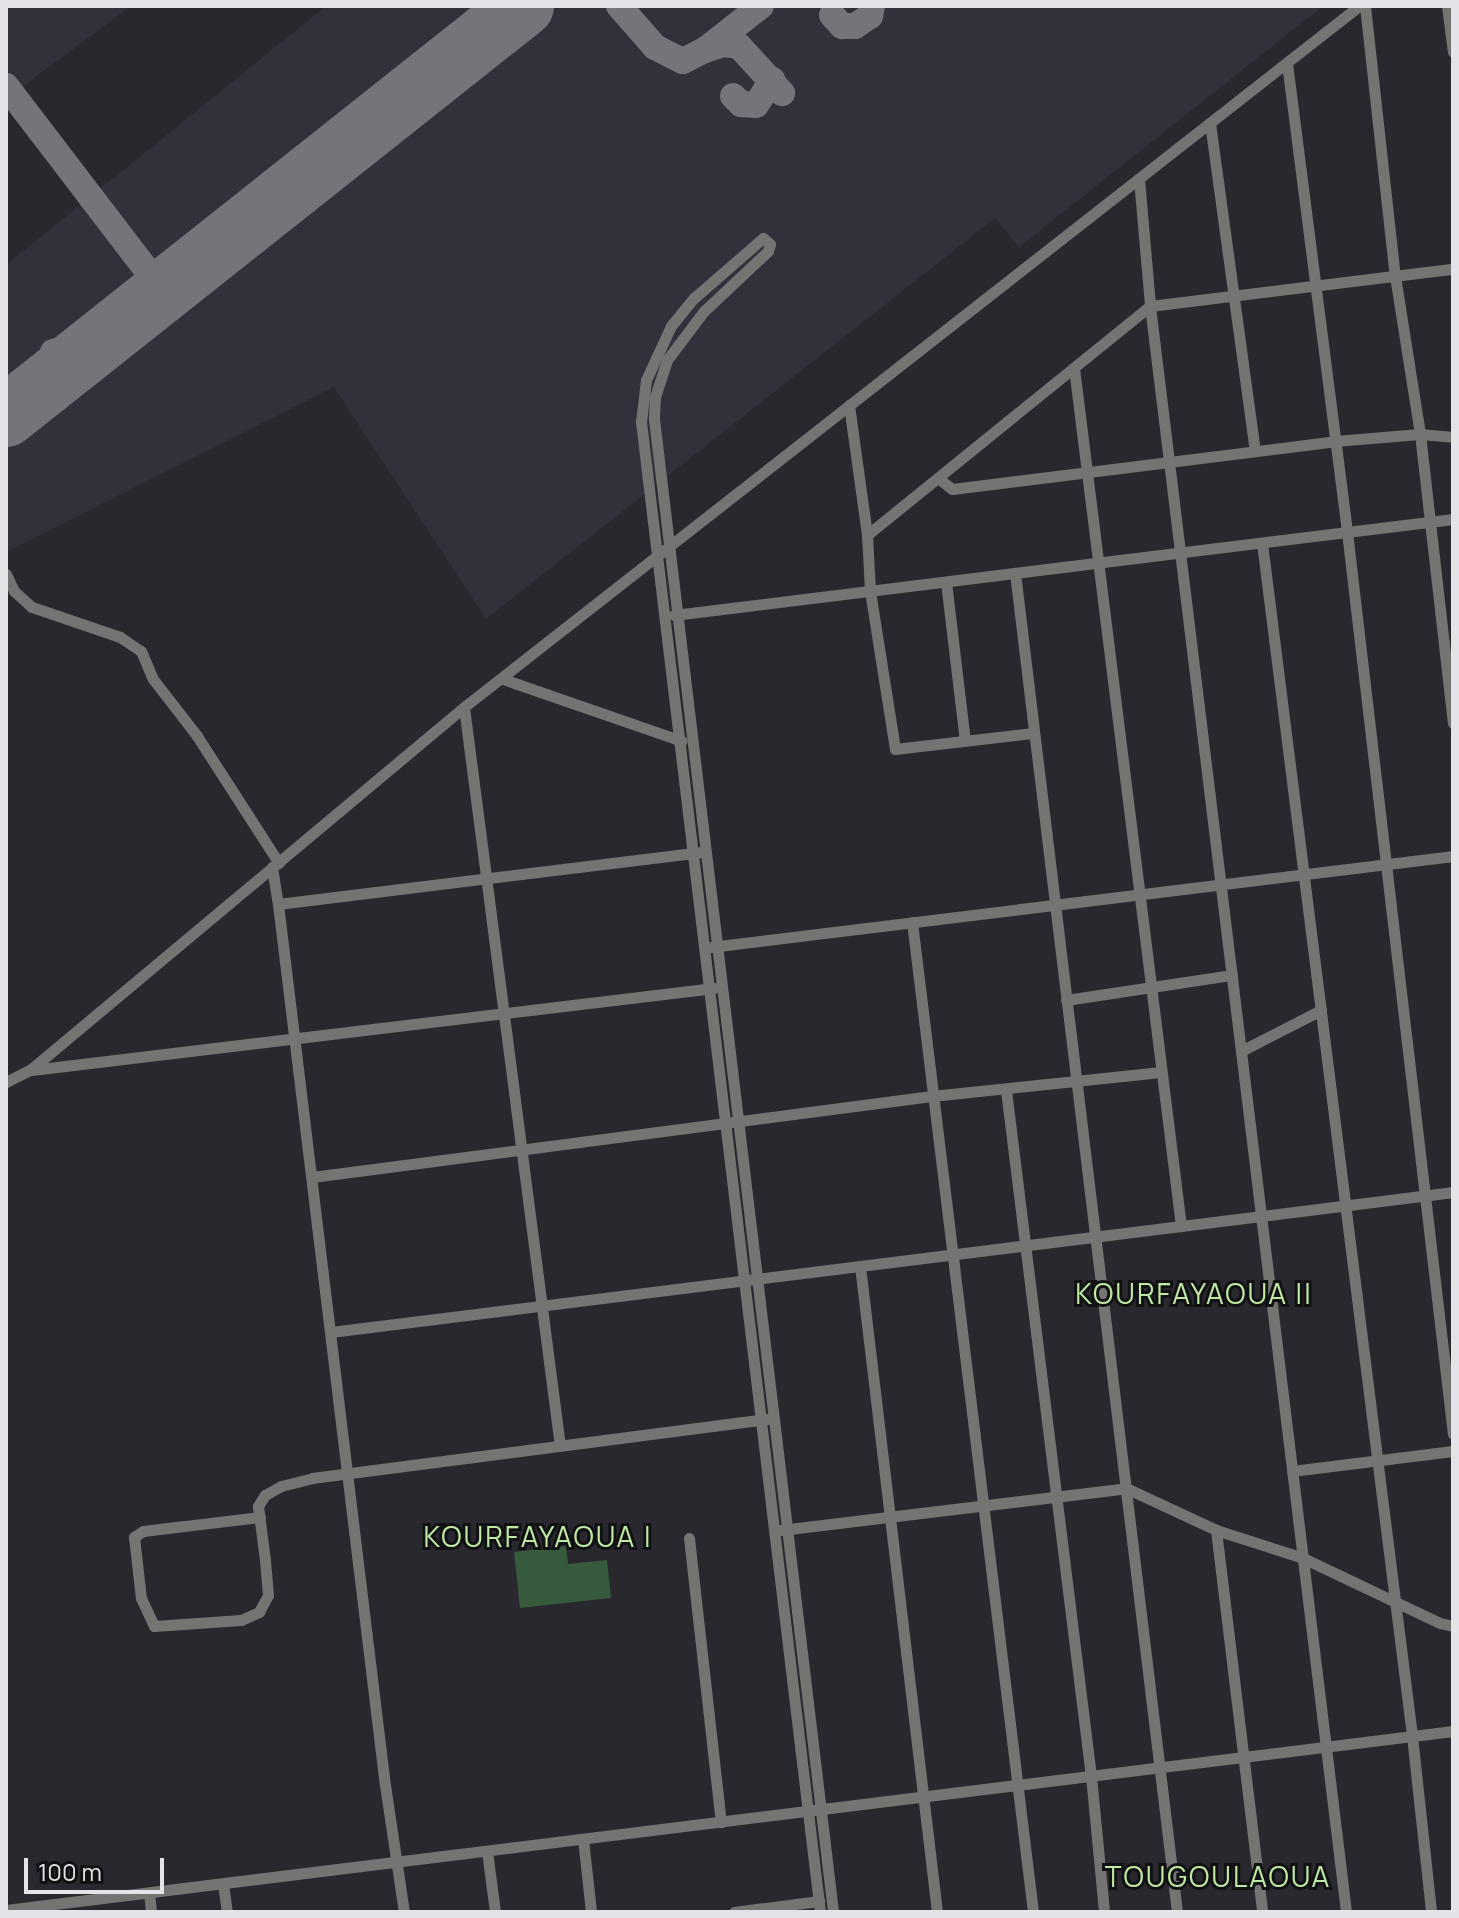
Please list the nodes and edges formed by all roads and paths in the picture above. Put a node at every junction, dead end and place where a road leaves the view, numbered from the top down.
1 (1359, 6) edge
2 (1365, 6) edge
3 (1447, 6) edge
4 (1453, 52) edge
5 (1287, 63) junction
6 (1210, 123) junction
7 (1139, 179) junction
8 (1453, 269) edge
9 (1395, 276) junction
10 (1315, 286) junction
11 (1234, 296) junction
12 (1150, 306) junction
13 (1074, 368) junction
14 (849, 405) junction
15 (1420, 434) junction
16 (1453, 437) edge
17 (1335, 441) junction
18 (1255, 451) junction
19 (1169, 462) junction
20 (1087, 472) junction
21 (938, 478) junction
22 (1453, 519) edge
23 (1428, 523) junction
24 (1347, 532) junction
25 (867, 535) junction
26 (1262, 543) junction
27 (670, 545) junction
28 (1180, 553) junction
29 (657, 556) junction
30 (1099, 563) junction
31 (1015, 573) junction
32 (6, 574) edge
33 (946, 582) junction
34 (870, 591) junction
35 (679, 615) junction
36 (665, 616) junction
37 (503, 679) junction
38 (464, 707) junction
39 (1453, 723) edge
40 (1034, 733) junction
41 (679, 740) junction
42 (965, 741) junction
43 (694, 745) junction
44 (709, 851) junction
45 (695, 853) junction
46 (1453, 856) edge
47 (1384, 864) junction
48 (275, 865) junction
49 (1304, 874) junction
50 (486, 880) junction
51 (1221, 885) junction
52 (1138, 895) junction
53 (278, 904) junction
54 (1055, 905) junction
55 (912, 922) junction
56 (719, 946) junction
57 (705, 948) junction
58 (1232, 975) junction
59 (716, 988) junction
60 (1150, 988) junction
61 (1066, 1000) junction
62 (1321, 1010) junction
63 (503, 1014) junction
64 (294, 1039) junction
65 (1241, 1051) junction
66 (30, 1070) junction
67 (1161, 1072) junction
68 (6, 1082) edge
69 (1076, 1083) junction
70 (1006, 1090) junction
71 (932, 1096) junction
72 (732, 1123) junction
73 (520, 1149) junction
74 (312, 1177) junction
75 (1453, 1192) edge
76 (1424, 1195) junction
77 (1345, 1205) junction
78 (1261, 1216) junction
79 (1181, 1226) junction
80 (1095, 1237) junction
81 (1023, 1246) junction
82 (952, 1254) junction
83 (860, 1266) junction
84 (751, 1280) junction
85 (540, 1306) junction
86 (331, 1332) junction
87 (768, 1419) junction
88 (1453, 1434) edge
89 (560, 1446) junction
90 (1453, 1451) edge
91 (1377, 1459) junction
92 (1292, 1471) junction
93 (349, 1476) junction
94 (1126, 1488) junction
95 (1056, 1499) junction
96 (985, 1507) junction
97 (260, 1517) dead end
98 (890, 1517) junction
99 (781, 1530) junction
100 (1216, 1530) junction
101 (689, 1538) dead end
102 (1303, 1558) junction
103 (1396, 1603) junction
104 (1453, 1626) edge
105 (1453, 1731) edge
106 (1412, 1736) junction
107 (1326, 1747) junction
108 (1244, 1757) junction
109 (1161, 1767) junction
110 (1091, 1776) junction
111 (1020, 1785) junction
112 (923, 1797) junction
113 (814, 1810) junction
114 (721, 1822) junction
115 (583, 1839) junction
116 (487, 1851) junction
117 (398, 1862) junction
118 (223, 1884) junction
119 (149, 1893) junction
120 (820, 1906) edge
121 (68, 1907) edge
122 (6, 1910) edge
123 (151, 1912) edge
124 (227, 1912) edge
125 (404, 1912) edge
126 (495, 1912) edge
127 (591, 1912) edge
128 (734, 1912) edge
129 (833, 1912) edge
130 (937, 1912) edge
131 (1033, 1912) edge
132 (1104, 1912) edge
133 (1177, 1912) edge
134 (1262, 1912) edge
135 (1346, 1912) edge
136 (1431, 1912) edge

1 - 5 street
2 - 9 street
3 - 4 street
5 - 6 street
5 - 10 street
6 - 7 street
6 - 11 street
7 - 12 street
7 - 14 street
8 - 9 street
9 - 10 street
9 - 15 street
10 - 11 street
10 - 17 street
11 - 12 street
11 - 18 street
12 - 13 street
12 - 19 street
13 - 20 street
13 - 21 street
14 - 25 street
14 - 27 street
15 - 16 street
15 - 17 street
15 - 23 street
17 - 18 street
17 - 24 street
18 - 19 street
19 - 20 street
19 - 28 street
20 - 21 street
20 - 30 street
21 - 25 street
22 - 23 street
23 - 24 street
23 - 39 street
24 - 26 street
24 - 47 street
25 - 34 street
26 - 28 street
26 - 49 street
27 - 29 street
27 - 29 street
27 - 35 street
28 - 30 street
28 - 51 street
29 - 36 street
29 - 37 street
30 - 31 street
30 - 52 street
31 - 33 street
31 - 40 street
32 - 48 street
33 - 34 street
33 - 42 street
34 - 35 street
34 - 42 street
35 - 36 street
35 - 43 street
36 - 41 street
37 - 38 street
37 - 41 street
38 - 48 street
38 - 50 street
40 - 42 street
40 - 54 street
41 - 43 street
41 - 45 street
43 - 44 street
44 - 45 street
44 - 56 street
45 - 50 street
45 - 57 street
46 - 47 street
47 - 49 street
47 - 76 street
48 - 53 street
48 - 66 street
49 - 51 street
49 - 62 street
50 - 53 street
50 - 63 street
51 - 52 street
51 - 58 street
52 - 54 street
52 - 60 street
53 - 64 street
54 - 55 street
54 - 61 street
55 - 56 street
55 - 71 street
56 - 57 street
56 - 59 street
57 - 59 street
58 - 60 street
58 - 65 street
59 - 63 street
59 - 72 street
60 - 61 street
60 - 67 street
61 - 69 street
62 - 65 street
62 - 77 street
63 - 64 street
63 - 73 street
64 - 66 street
64 - 74 street
65 - 78 street
66 - 68 street
67 - 69 street
67 - 79 street
69 - 70 street
69 - 80 street
70 - 71 street
70 - 81 street
71 - 72 street
71 - 82 street
72 - 73 street
72 - 84 street
73 - 74 street
73 - 85 street
74 - 86 street
75 - 76 street
76 - 77 street
76 - 88 street
77 - 78 street
77 - 91 street
78 - 79 street
78 - 92 street
79 - 80 street
80 - 81 street
80 - 94 street
81 - 82 street
81 - 95 street
82 - 83 street
82 - 96 street
83 - 84 street
83 - 98 street
84 - 85 street
84 - 87 street
85 - 86 street
85 - 89 street
86 - 93 street
87 - 89 street
87 - 99 street
89 - 93 street
90 - 91 street
91 - 92 street
91 - 103 street
92 - 102 street
93 - 97 street
93 - 117 street
94 - 95 street
94 - 100 street
94 - 109 street
95 - 96 street
95 - 110 street
96 - 98 street
96 - 111 street
98 - 99 street
98 - 112 street
99 - 113 street
100 - 102 street
100 - 108 street
101 - 114 street
102 - 103 street
102 - 107 street
103 - 104 street
103 - 106 street
105 - 106 street
106 - 107 street
106 - 136 street
107 - 108 street
107 - 135 street
108 - 109 street
108 - 134 street
109 - 110 street
109 - 133 street
110 - 111 street
110 - 132 street
111 - 112 street
111 - 131 street
112 - 113 street
112 - 130 street
113 - 114 street
113 - 120 street
113 - 129 street
114 - 115 street
115 - 116 street
115 - 127 street
116 - 117 street
116 - 126 street
117 - 118 street
117 - 125 street
118 - 119 street
118 - 124 street
119 - 121 street
119 - 123 street
120 - 128 street
121 - 122 street

